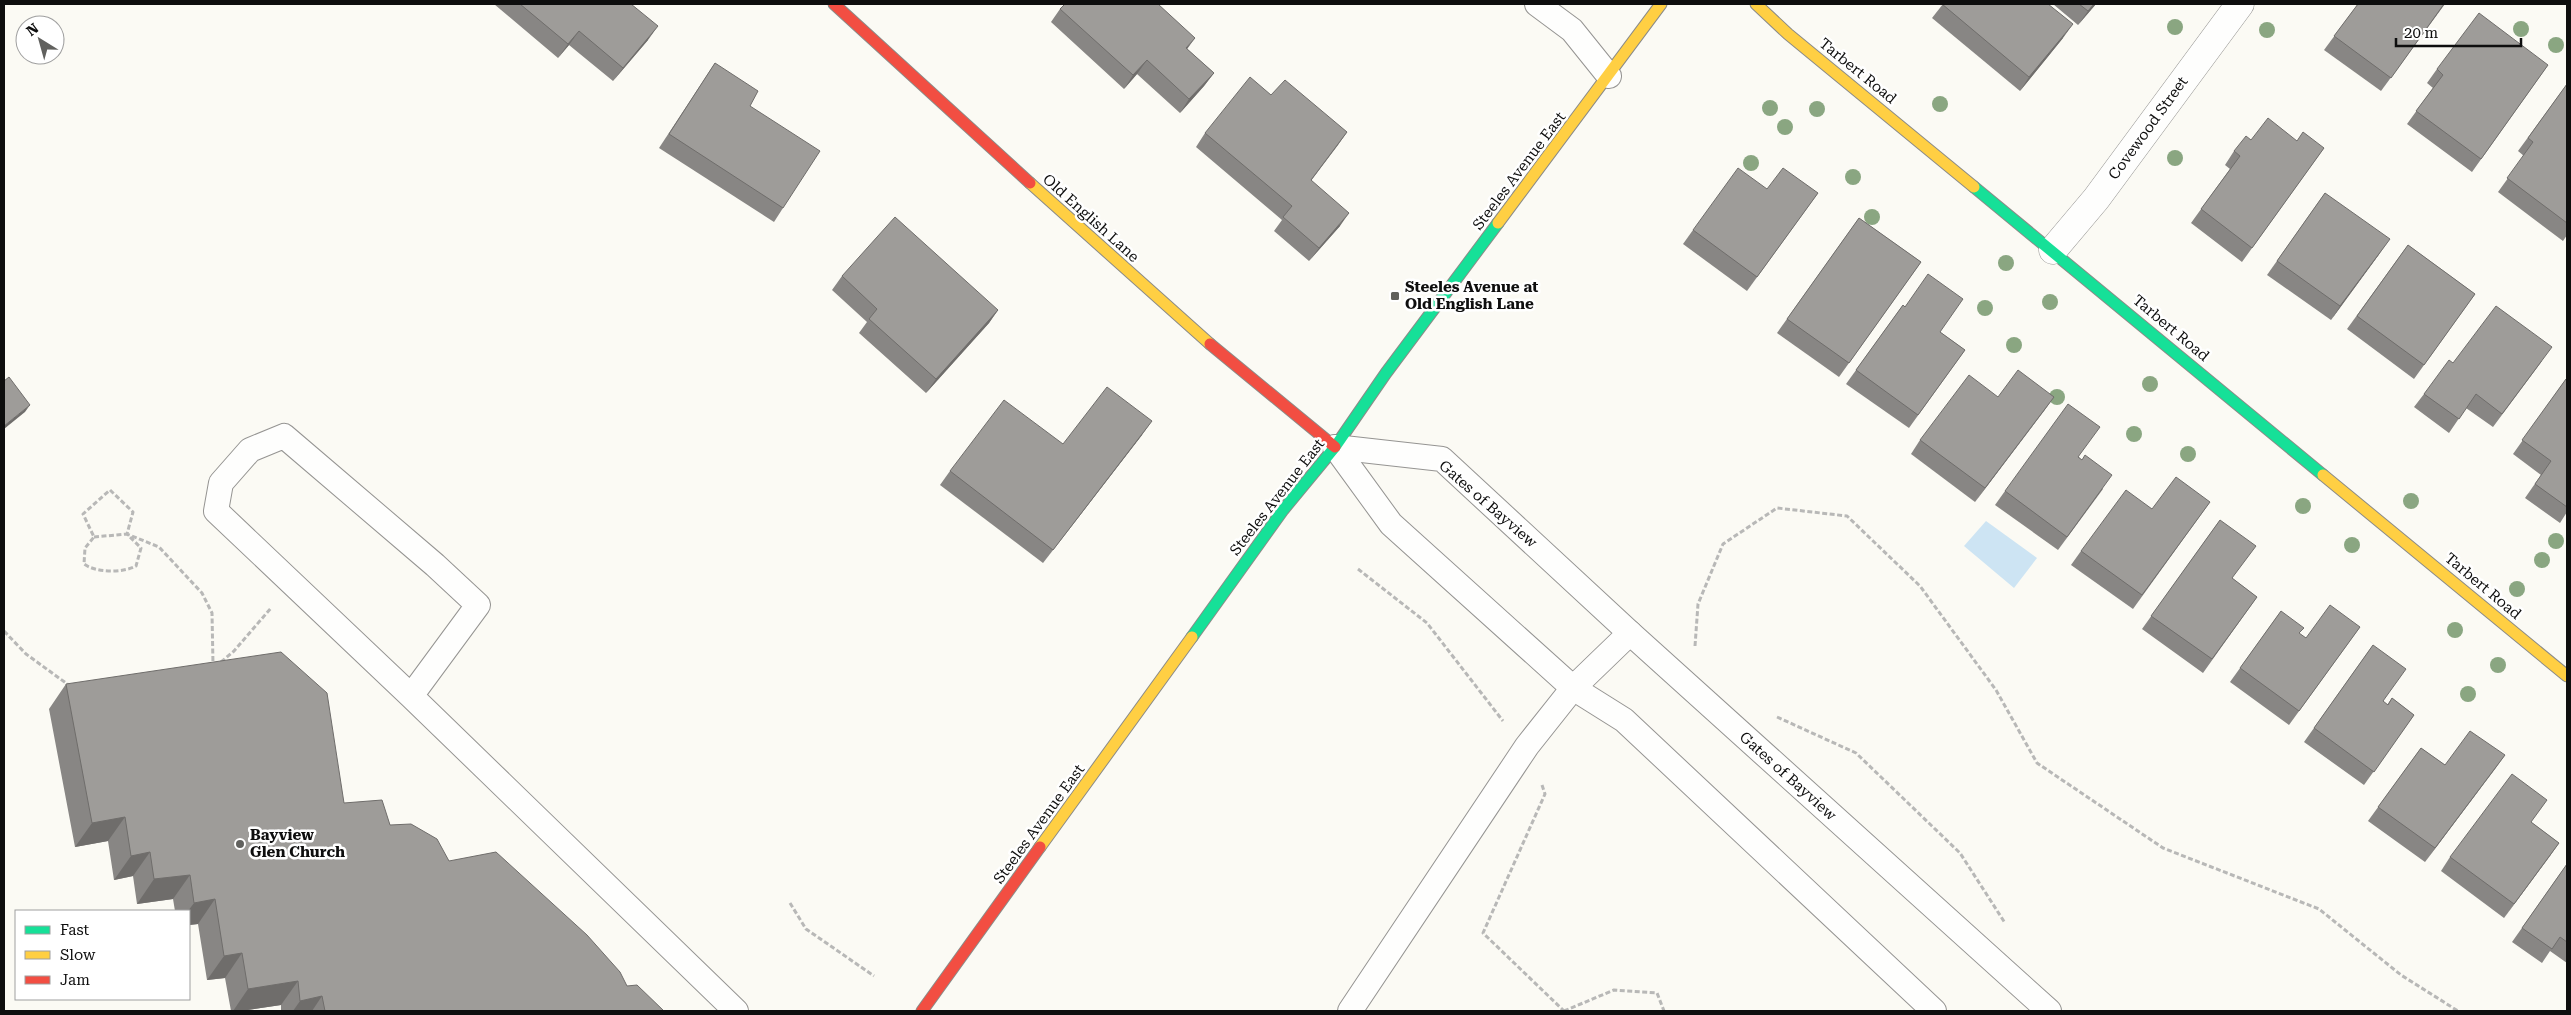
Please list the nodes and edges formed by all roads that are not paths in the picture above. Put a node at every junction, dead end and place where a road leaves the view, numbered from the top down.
1 (834, 4) edge
2 (1537, 4) edge
3 (1661, 4) edge
4 (1756, 4) edge
5 (2240, 4) edge
6 (1609, 76) junction
7 (2053, 250) junction
8 (1335, 447) junction
9 (1630, 633) junction
10 (2567, 676) edge
11 (1573, 688) junction
12 (411, 696) junction
13 (736, 1011) edge
14 (922, 1011) edge
15 (1350, 1011) edge
16 (1934, 1011) edge
17 (2049, 1011) edge

1 - 8 street, Old English Lane
2 - 6 lane
3 - 6 street, Steeles Avenue East
4 - 7 street, Tarbert Road
5 - 7 street, Covewood Street
6 - 8 street, Steeles Avenue East
7 - 10 street, Tarbert Road
8 - 9 lane, Gates of Bayview
8 - 11 lane
8 - 14 street, Steeles Avenue East
9 - 11 lane
9 - 17 lane, Gates of Bayview
11 - 15 lane
11 - 16 lane
12 - 12 lane
12 - 13 lane

